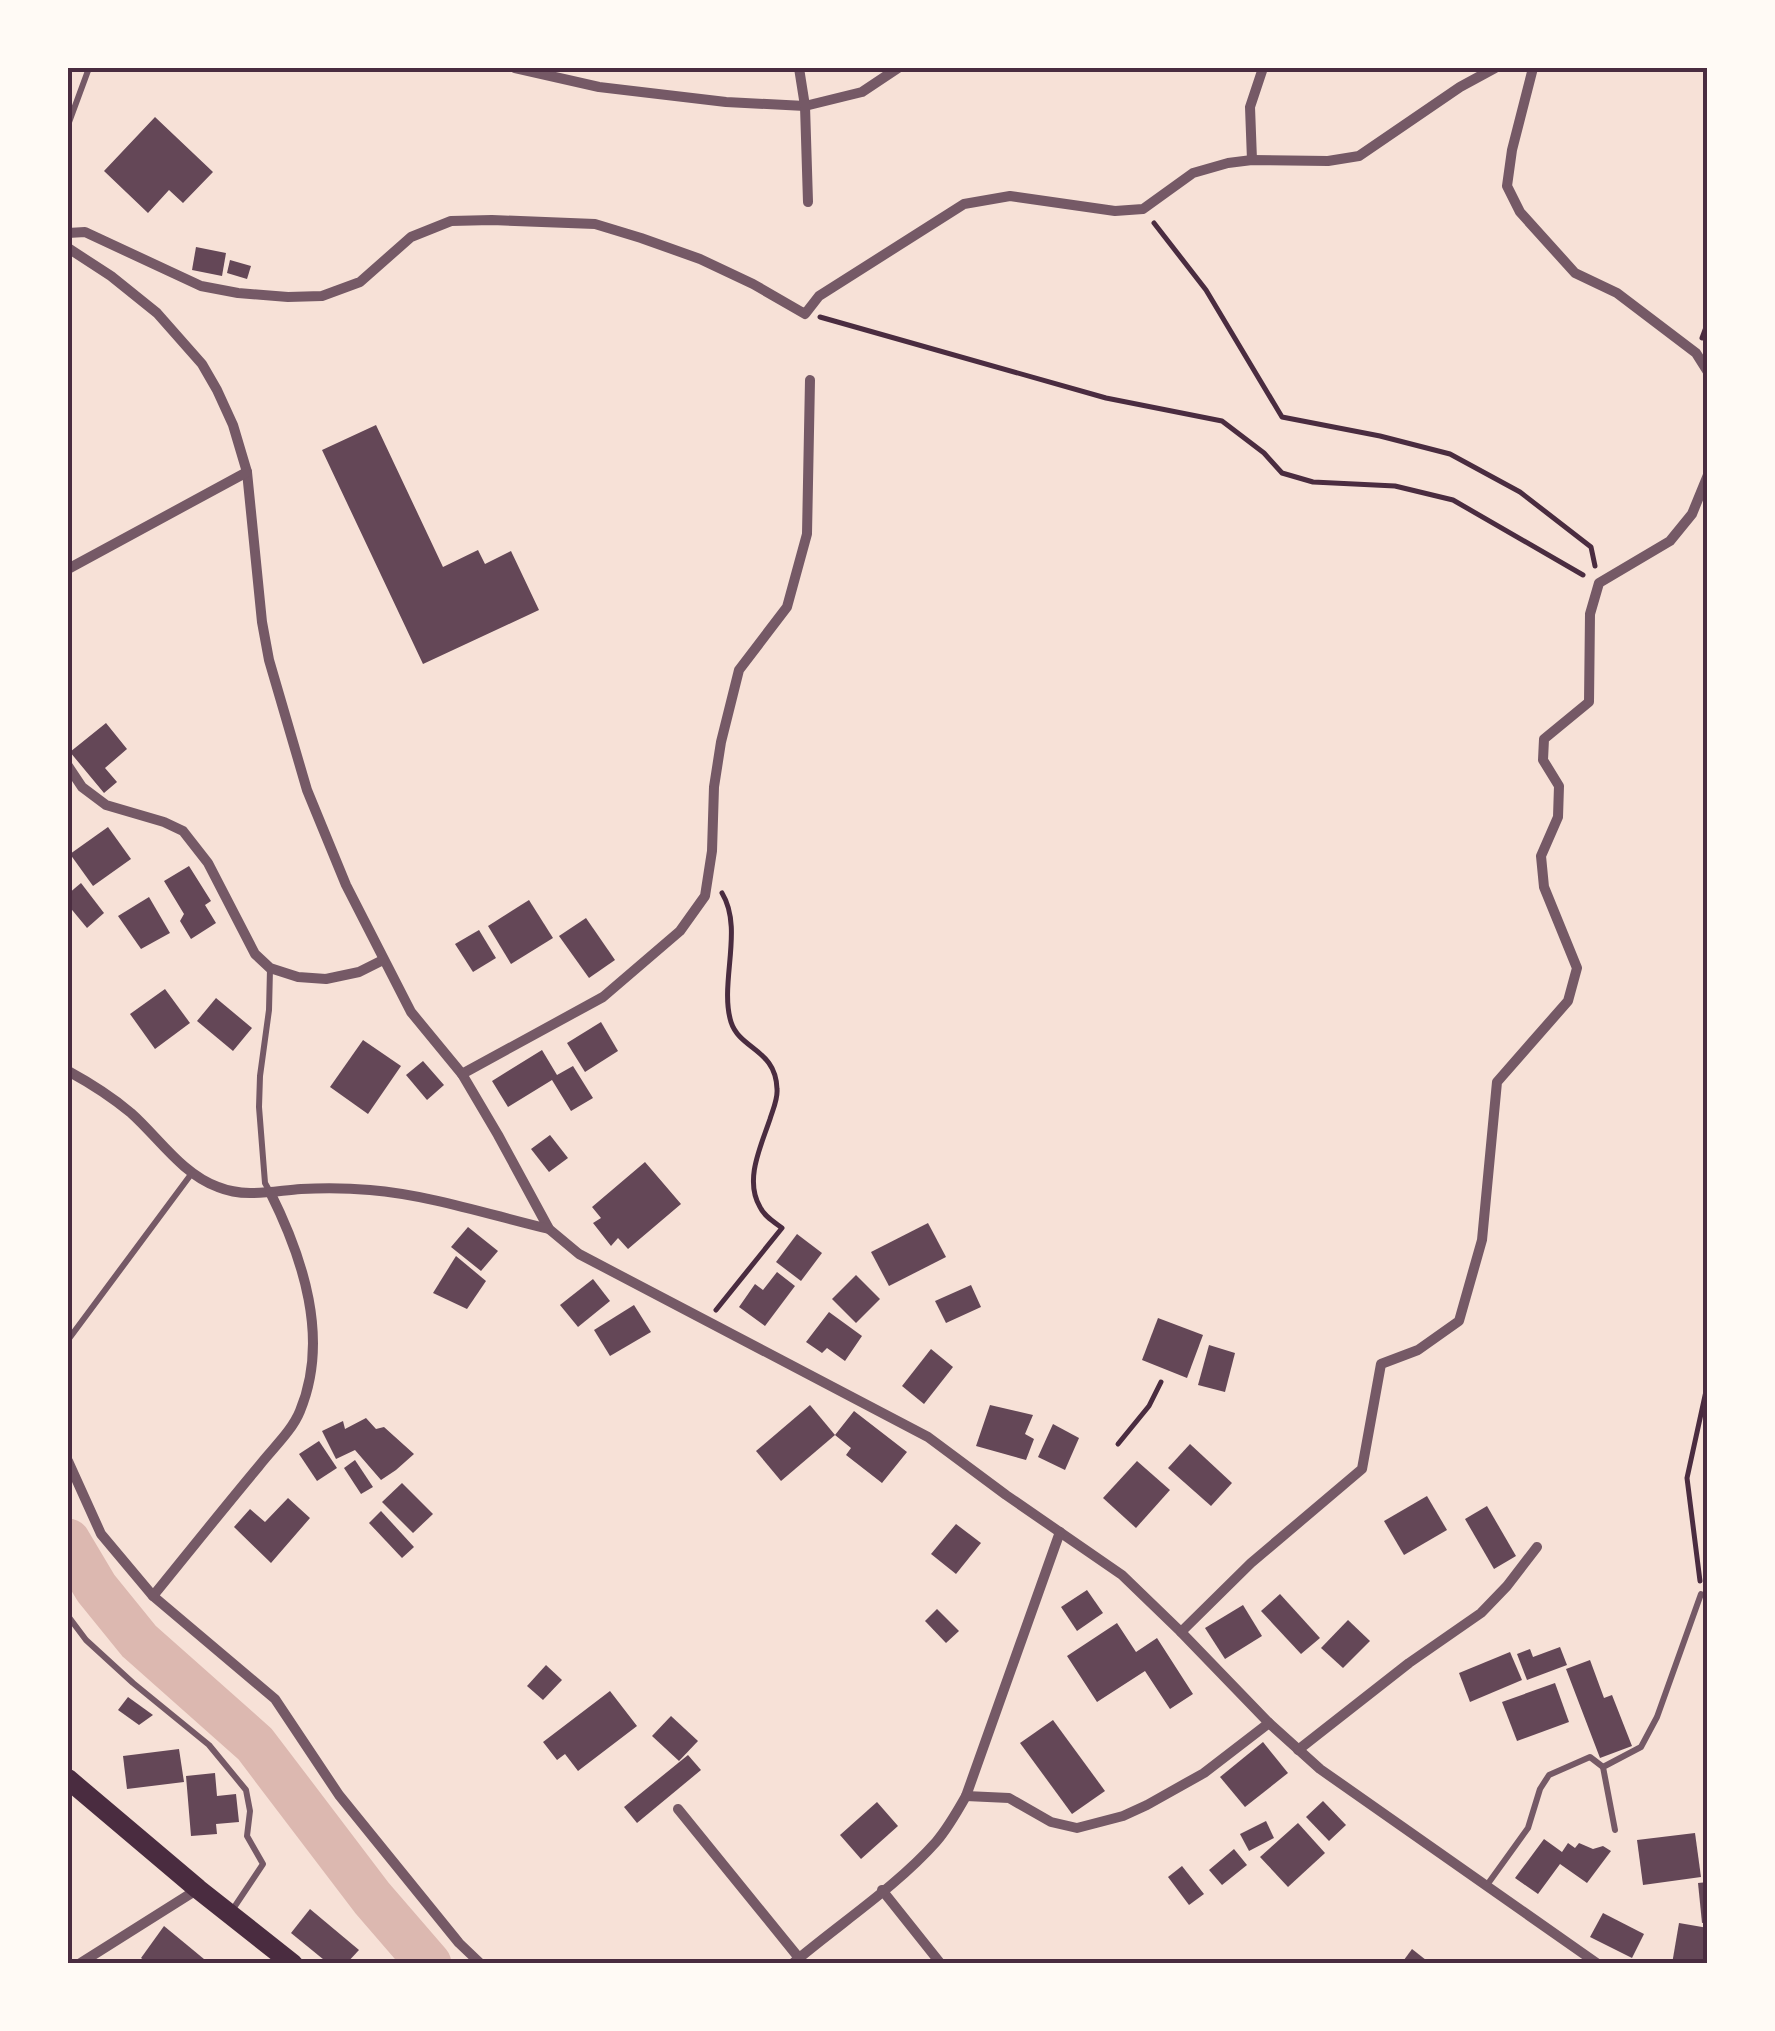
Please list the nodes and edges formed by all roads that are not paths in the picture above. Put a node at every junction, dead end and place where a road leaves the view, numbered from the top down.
1 (89, 68) edge
2 (515, 68) edge
3 (798, 68) edge
4 (898, 68) edge
5 (1264, 68) edge
6 (1495, 68) edge
7 (1532, 68) edge
8 (805, 106) junction
9 (68, 125) edge
10 (1252, 160) junction
11 (808, 202) dead end
12 (68, 234) edge
13 (68, 248) edge
14 (1708, 372) edge
15 (810, 380) dead end
16 (247, 472) junction
17 (1708, 475) edge
18 (68, 569) edge
19 (68, 766) edge
20 (383, 960) junction
21 (270, 968) junction
22 (68, 1071) edge
23 (462, 1074) junction
24 (192, 1173) junction
25 (270, 1192) junction
26 (549, 1230) junction
27 (68, 1340) edge
28 (68, 1461) edge
29 (1060, 1532) junction
30 (1537, 1547) dead end
31 (1701, 1594) road end
32 (153, 1596) junction
33 (68, 1616) edge
34 (1181, 1632) junction
35 (1269, 1723) junction
36 (1298, 1750) junction
37 (1604, 1767) junction
38 (68, 1779) edge
39 (966, 1796) junction
40 (678, 1810) dead end
41 (1615, 1830) dead end
42 (1488, 1885) junction
43 (198, 1890) junction
44 (882, 1890) junction
45 (230, 1913) junction
46 (796, 1961) edge
47 (79, 1964) edge
48 (292, 1964) edge
49 (481, 1964) edge
50 (941, 1964) edge
51 (1598, 1964) edge

1 - 9 lane
2 - 8 street
3 - 8 street
4 - 8 street
5 - 10 street
6 - 10 street
7 - 14 street
8 - 11 street
10 - 12 street
13 - 16 street
15 - 23 street
16 - 18 street
16 - 20 street
17 - 34 street
19 - 21 street
20 - 21 street
20 - 23 street
21 - 25 lane
22 - 24 street
23 - 26 street
24 - 25 street
24 - 27 lane
25 - 26 street
25 - 32 street
26 - 29 street
28 - 32 street
29 - 34 street
29 - 39 street
30 - 36 street
31 - 37 lane
32 - 49 street
33 - 45 lane
34 - 35 street
35 - 36 street
35 - 39 street
36 - 42 street
37 - 41 lane
37 - 42 lane
38 - 43 main road
39 - 44 street
40 - 46 street
42 - 51 street
43 - 45 main road
43 - 47 street
44 - 46 street
44 - 50 street
45 - 48 main road

